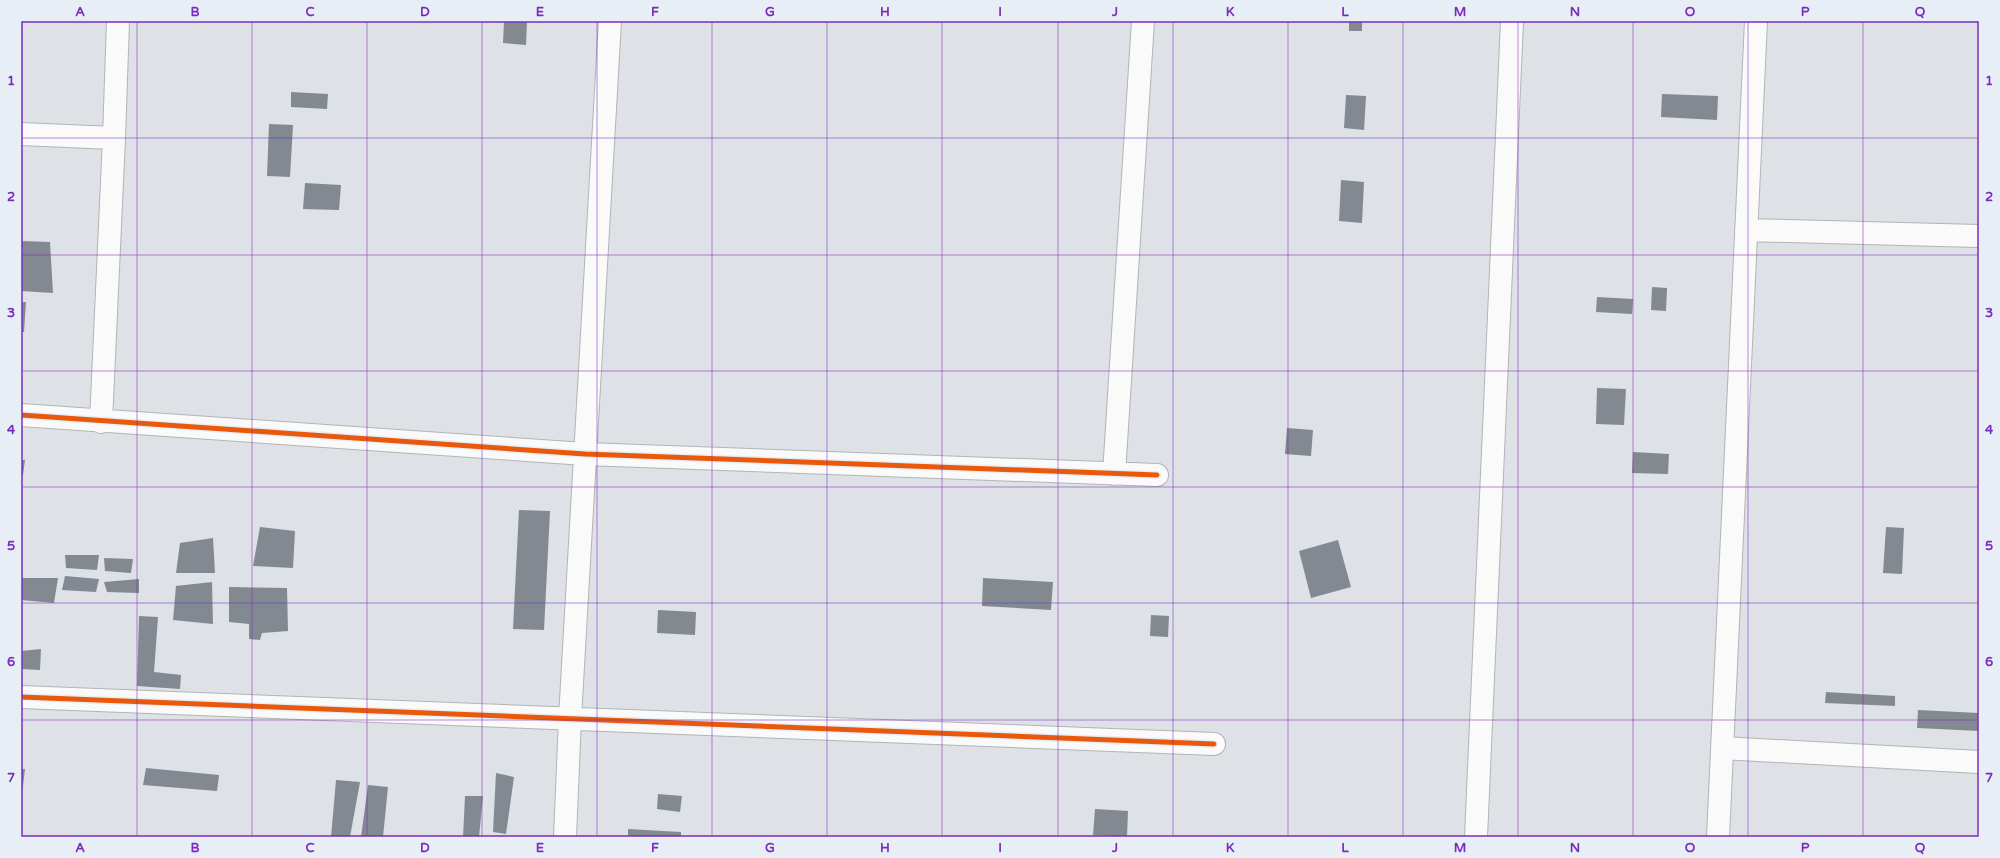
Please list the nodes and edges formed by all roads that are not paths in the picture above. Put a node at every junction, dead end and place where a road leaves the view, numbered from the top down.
1 (118, 21) edge
2 (610, 21) edge
3 (1143, 21) edge
4 (1512, 21) edge
5 (1756, 21) edge
6 (21, 134) edge
7 (114, 138) junction
8 (1746, 230) junction
9 (1979, 236) edge
10 (21, 415) edge
11 (101, 422) junction
12 (585, 454) junction
13 (1114, 474) junction
14 (1157, 475) dead end
15 (21, 697) edge
16 (570, 718) junction
17 (1214, 744) dead end
18 (1722, 748) junction
19 (1979, 762) edge
20 (565, 837) edge
21 (1476, 837) edge
22 (1718, 837) edge

1 - 7 street
2 - 12 street
3 - 13 street
4 - 21 street
5 - 8 street
6 - 7 street
7 - 11 street
8 - 9 street
8 - 18 street
10 - 11 street
11 - 12 street
12 - 13 street
12 - 16 street
13 - 14 street
15 - 16 street
16 - 17 street
16 - 20 street
18 - 19 street
18 - 22 street

